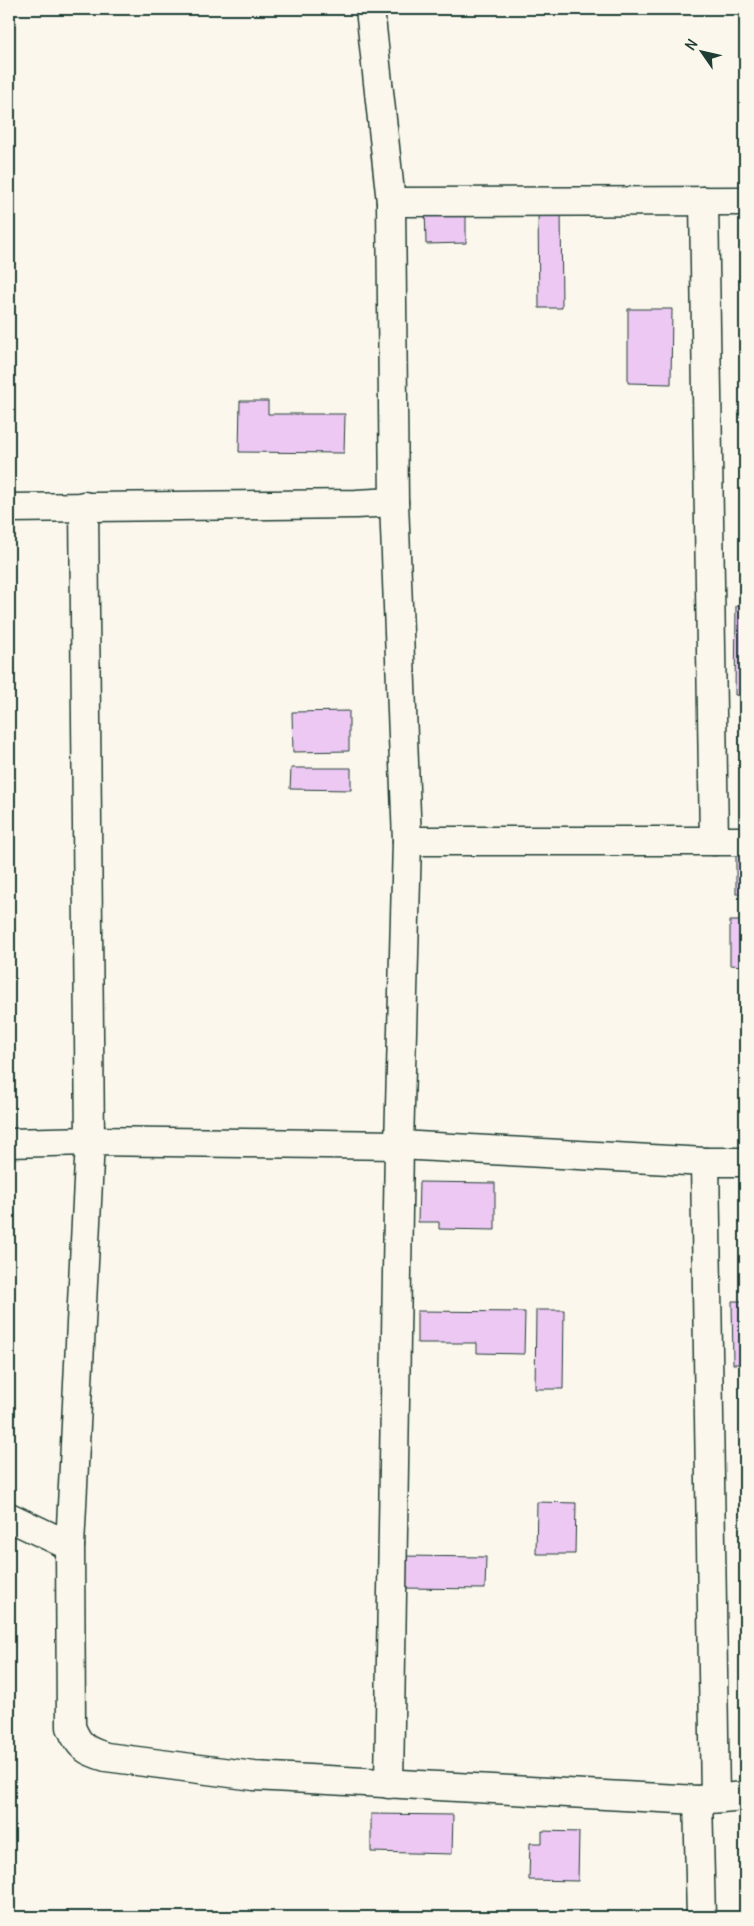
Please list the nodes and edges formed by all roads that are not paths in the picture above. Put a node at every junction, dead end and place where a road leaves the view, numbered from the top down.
1 (370, 9) edge
2 (704, 201) junction
3 (745, 201) edge
4 (391, 202) junction
5 (394, 502) junction
6 (84, 506) junction
7 (9, 508) edge
8 (407, 841) junction
9 (714, 841) junction
10 (745, 841) edge
11 (90, 1141) junction
12 (9, 1143) edge
13 (399, 1145) junction
14 (706, 1162) junction
15 (745, 1162) edge
16 (9, 1517) edge
17 (70, 1546) junction
18 (389, 1784) junction
19 (745, 1796) edge
20 (706, 1799) junction
21 (701, 1917) edge

1 - 4 street
2 - 3 street
2 - 4 street
2 - 9 street
4 - 5 street
5 - 6 street
5 - 8 street
6 - 7 street
6 - 11 street
8 - 9 street
8 - 13 street
9 - 10 street
11 - 12 street
11 - 13 street
11 - 17 street
13 - 14 street
13 - 18 street
14 - 15 street
14 - 20 street
16 - 17 street
17 - 18 street
18 - 20 street
19 - 20 street
20 - 21 street

